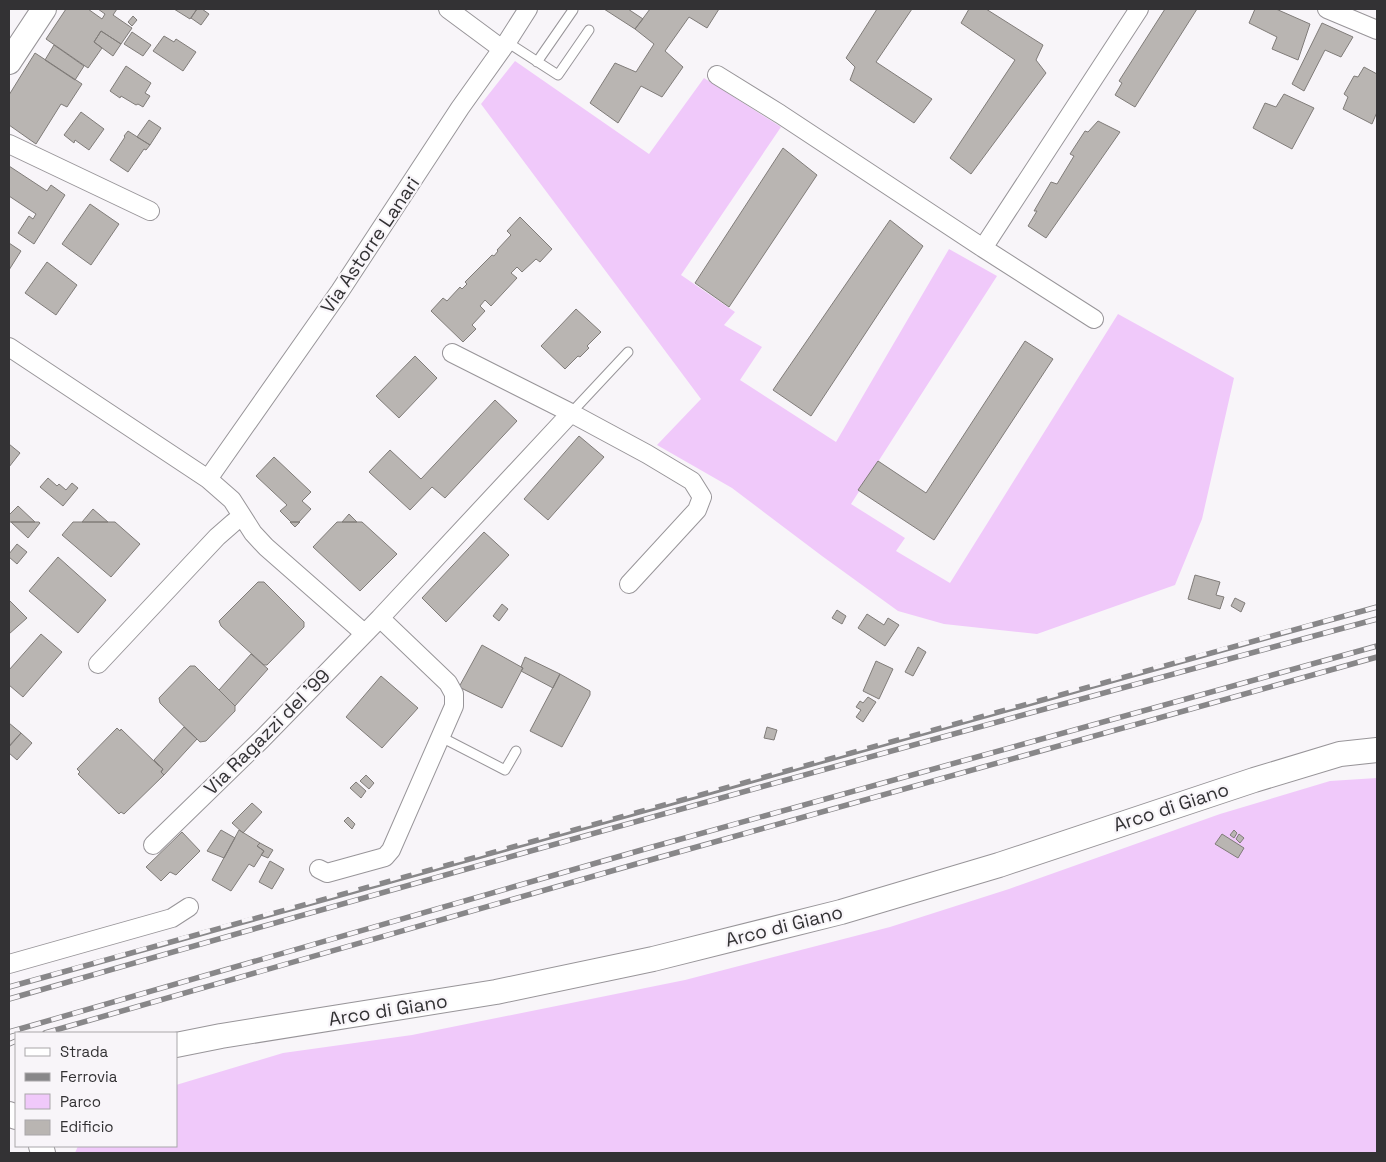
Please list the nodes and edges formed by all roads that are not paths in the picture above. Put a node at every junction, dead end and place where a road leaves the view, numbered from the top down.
1 (448, 9) edge
2 (528, 9) edge
3 (1139, 9) edge
4 (1327, 9) edge
5 (573, 10) dead end
6 (36, 12) edge
7 (589, 30) dead end
8 (1377, 30) edge
9 (504, 46) junction
10 (9, 62) edge
11 (537, 62) junction
12 (718, 75) dead end
13 (9, 144) edge
14 (150, 211) dead end
15 (983, 248) junction
16 (1094, 319) dead end
17 (9, 347) edge
18 (628, 352) dead end
19 (452, 353) dead end
20 (571, 413) junction
21 (208, 479) junction
22 (242, 516) junction
23 (629, 584) dead end
24 (380, 618) junction
25 (364, 633) junction
26 (98, 664) dead end
27 (441, 736) junction
28 (1377, 750) edge
29 (516, 751) dead end
30 (153, 845) dead end
31 (319, 869) dead end
32 (189, 907) dead end
33 (9, 964) edge
34 (178, 1045) edge

1 - 9 street
2 - 9 street, Via Astorre Lanari
3 - 15 street
4 - 8 street
5 - 11 lane
6 - 10 main road
7 - 11 lane
9 - 11 lane
9 - 21 street, Via Astorre Lanari
12 - 15 street
13 - 14 street
15 - 16 street
17 - 21 street
18 - 20 lane, Via Ragazzi del '99
19 - 20 street
20 - 23 street
20 - 24 street, Via Ragazzi del '99
21 - 22 street
22 - 25 street
22 - 26 street
24 - 25 street, Via Ragazzi del '99
24 - 27 street
25 - 30 street, Via Ragazzi del '99
27 - 29 lane
27 - 31 street
28 - 34 main road, Arco di Giano
32 - 33 street

